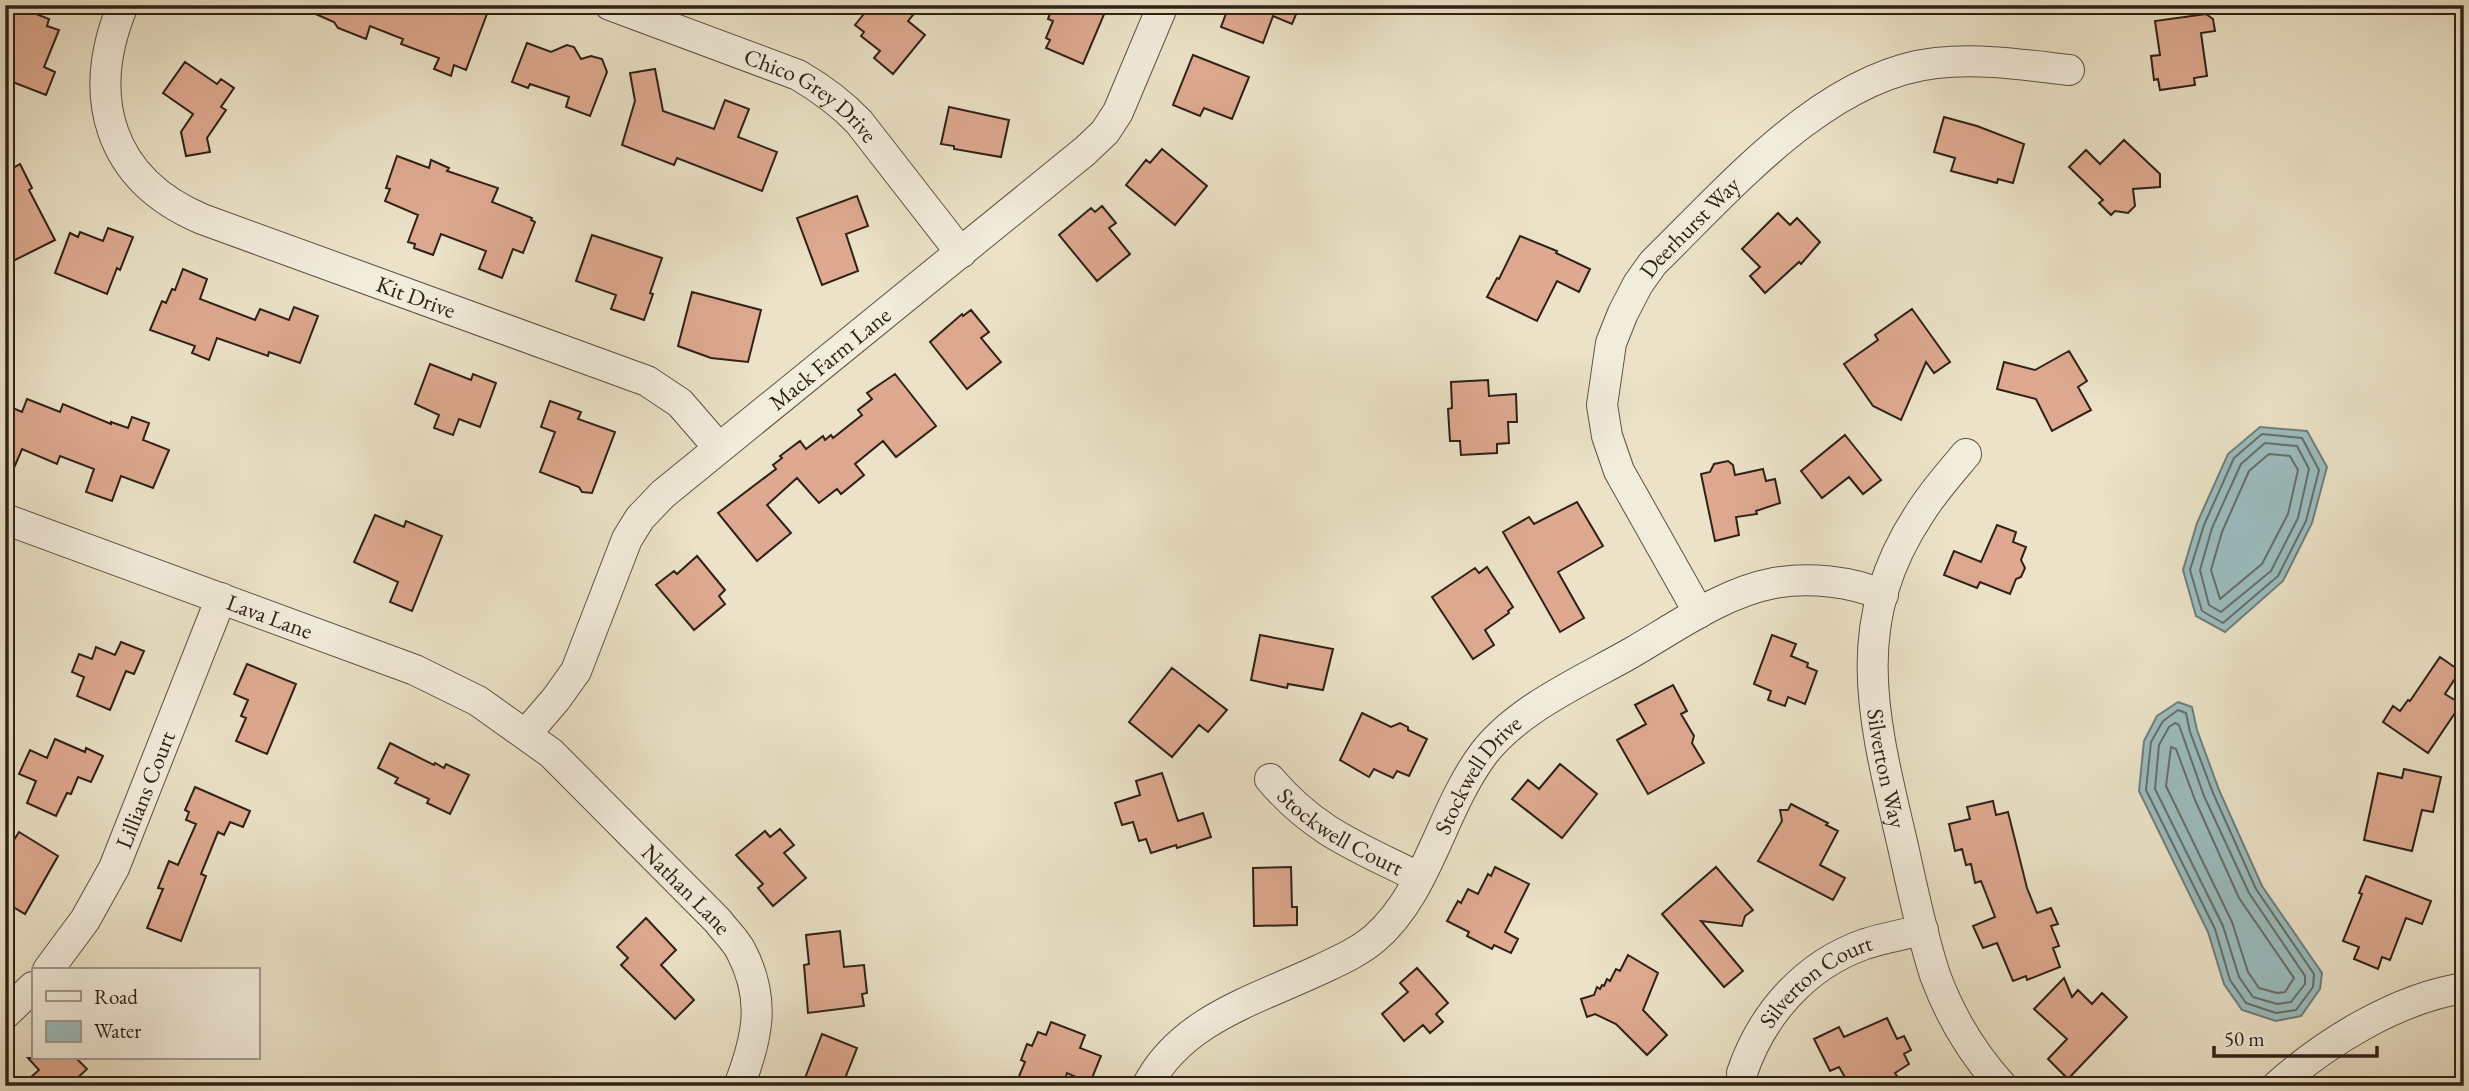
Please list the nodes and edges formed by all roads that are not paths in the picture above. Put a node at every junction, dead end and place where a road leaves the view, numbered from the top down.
1 (123, 5) edge
2 (610, 5) edge
3 (1163, 5) edge
4 (2069, 70) dead end
5 (961, 253) junction
6 (719, 448) junction
7 (1966, 454) dead end
8 (5, 519) edge
9 (1882, 595) junction
10 (221, 598) junction
11 (1699, 613) junction
12 (526, 734) junction
13 (1270, 779) dead end
14 (1418, 877) junction
15 (1923, 930) junction
16 (49, 968) edge
17 (32, 988) edge
18 (2464, 988) edge
19 (5, 1014) edge
20 (1742, 1073) dead end
21 (739, 1086) edge
22 (1147, 1086) edge
23 (2002, 1086) edge
24 (2277, 1086) edge

1 - 6 street, Kit Drive
2 - 5 street, Chico Grey Drive
3 - 5 street, Mack Farm Lane
4 - 11 street, Deerhurst Way
5 - 6 street, Mack Farm Lane
6 - 12 street, Mack Farm Lane
7 - 9 street, Silverton Way
8 - 10 street, Lava Lane
9 - 11 street, Stockwell Drive
9 - 15 street, Silverton Way
10 - 12 street, Lava Lane
10 - 16 street, Lillians Court
11 - 14 street, Stockwell Drive
12 - 21 street, Nathan Lane
13 - 14 street, Stockwell Court
14 - 22 street, Stockwell Drive
15 - 20 street, Silverton Court
15 - 23 street, Silverton Way
17 - 19 street
18 - 24 street

